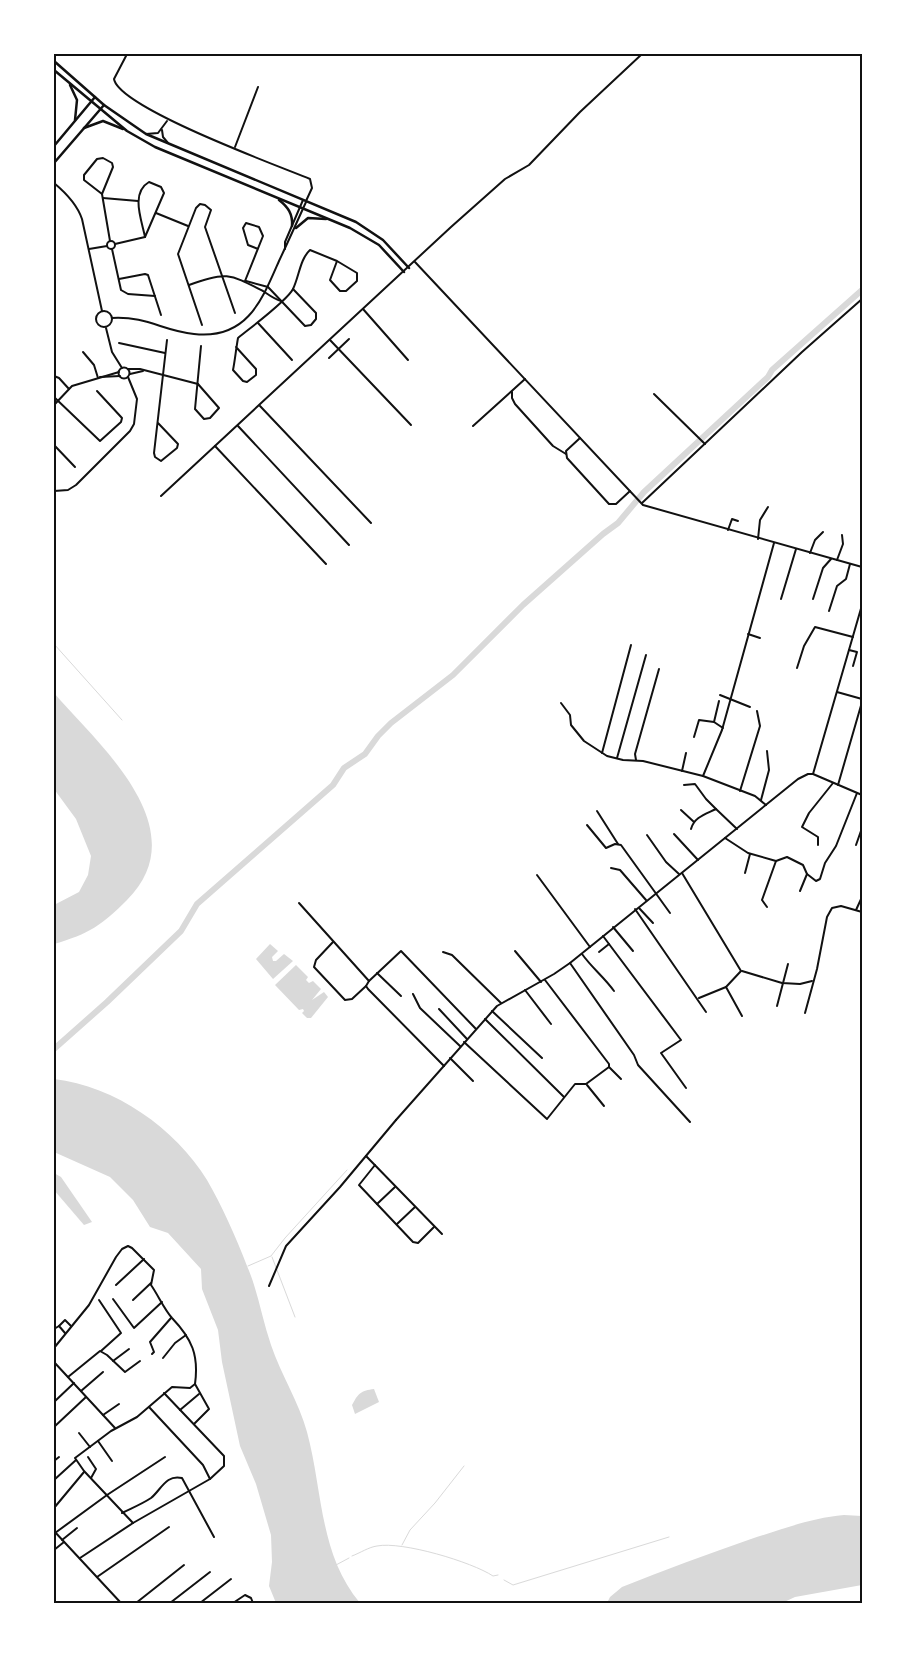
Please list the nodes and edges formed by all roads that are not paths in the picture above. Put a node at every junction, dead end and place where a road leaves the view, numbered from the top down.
1 (642, 54) edge
2 (126, 56) dead end
3 (54, 60) edge
4 (54, 70) edge
5 (67, 82) junction
6 (258, 88) dead end
7 (96, 98) junction
8 (91, 102) junction
9 (104, 105) junction
10 (100, 109) junction
11 (167, 120) junction
12 (75, 122) junction
13 (83, 129) junction
14 (162, 130) junction
15 (127, 131) junction
16 (146, 134) junction
17 (54, 146) edge
18 (172, 146) junction
19 (235, 147) junction
20 (54, 163) edge
21 (54, 182) edge
22 (102, 196) junction
23 (275, 197) junction
24 (138, 201) junction
25 (305, 201) junction
26 (302, 208) junction
27 (156, 213) junction
28 (330, 220) junction
29 (142, 224) junction
30 (151, 226) junction
31 (188, 226) junction
32 (292, 226) junction
33 (296, 228) junction
34 (145, 237) junction
35 (110, 241) junction
36 (114, 244) junction
37 (107, 246) junction
38 (89, 249) junction
39 (112, 249) junction
40 (258, 249) junction
41 (285, 249) junction
42 (338, 261) junction
43 (415, 262) junction
44 (409, 268) junction
45 (404, 272) junction
46 (221, 274) junction
47 (119, 278) junction
48 (246, 281) junction
49 (189, 285) junction
50 (268, 287) junction
51 (293, 289) junction
52 (266, 293) junction
53 (155, 296) junction
54 (862, 300) edge
55 (280, 301) junction
56 (363, 309) junction
57 (102, 311) junction
58 (235, 313) dead end
59 (162, 315) dead end
60 (112, 318) junction
61 (258, 323) junction
62 (202, 326) dead end
63 (106, 328) junction
64 (349, 339) dead end
65 (167, 340) dead end
66 (330, 340) junction
67 (119, 343) dead end
68 (202, 346) dead end
69 (236, 347) junction
70 (339, 348) junction
71 (82, 352) dead end
72 (165, 353) junction
73 (329, 358) dead end
74 (292, 360) dead end
75 (408, 360) dead end
76 (122, 368) junction
77 (128, 369) junction
78 (143, 371) junction
79 (119, 372) junction
80 (129, 375) junction
81 (54, 376) edge
82 (120, 376) junction
83 (163, 376) junction
84 (99, 378) junction
85 (525, 379) junction
86 (198, 384) junction
87 (69, 389) junction
88 (97, 391) dead end
89 (512, 392) junction
90 (654, 394) dead end
91 (54, 397) edge
92 (58, 401) junction
93 (54, 405) edge
94 (260, 406) junction
95 (158, 423) junction
96 (411, 425) dead end
97 (238, 426) junction
98 (473, 426) dead end
99 (580, 438) junction
100 (704, 443) junction
101 (54, 446) edge
102 (215, 446) junction
103 (566, 454) junction
104 (75, 467) dead end
105 (54, 491) edge
106 (630, 491) junction
107 (161, 496) dead end
108 (641, 502) junction
109 (768, 507) dead end
110 (738, 521) dead end
111 (371, 524) dead end
112 (728, 530) junction
113 (823, 532) dead end
114 (842, 535) dead end
115 (758, 539) junction
116 (774, 543) junction
117 (349, 545) dead end
118 (796, 549) junction
119 (810, 553) junction
120 (831, 559) junction
121 (837, 560) junction
122 (326, 564) dead end
123 (850, 564) junction
124 (862, 567) edge
125 (781, 599) dead end
126 (813, 599) dead end
127 (862, 605) edge
128 (829, 611) dead end
129 (748, 634) junction
130 (853, 636) junction
131 (760, 638) dead end
132 (632, 645) dead end
133 (849, 650) junction
134 (646, 655) dead end
135 (853, 666) dead end
136 (797, 668) dead end
137 (659, 669) dead end
138 (837, 692) junction
139 (720, 695) dead end
140 (730, 700) junction
141 (862, 700) edge
142 (719, 701) dead end
143 (560, 702) dead end
144 (750, 707) dead end
145 (757, 711) dead end
146 (714, 722) junction
147 (723, 728) junction
148 (694, 737) dead end
149 (767, 751) dead end
150 (602, 753) junction
151 (686, 753) dead end
152 (617, 758) junction
153 (636, 760) junction
154 (682, 770) junction
155 (813, 774) junction
156 (703, 776) junction
157 (833, 783) junction
158 (684, 785) dead end
159 (838, 785) junction
160 (740, 791) junction
161 (857, 793) junction
162 (862, 796) edge
163 (761, 800) junction
164 (766, 805) junction
165 (716, 809) junction
166 (681, 810) dead end
167 (597, 811) dead end
168 (694, 822) junction
169 (587, 825) dead end
170 (691, 828) dead end
171 (737, 828) junction
172 (862, 828) edge
173 (647, 834) dead end
174 (674, 834) dead end
175 (725, 838) junction
176 (618, 844) junction
177 (818, 845) dead end
178 (856, 845) dead end
179 (750, 853) junction
180 (698, 860) junction
181 (776, 861) junction
182 (611, 868) dead end
183 (680, 873) junction
184 (745, 873) dead end
185 (807, 874) junction
186 (537, 875) dead end
187 (800, 891) dead end
188 (657, 892) junction
189 (862, 897) edge
190 (646, 900) junction
191 (299, 903) dead end
192 (638, 907) junction
193 (767, 908) dead end
194 (635, 910) junction
195 (856, 910) junction
196 (862, 912) edge
197 (670, 913) dead end
198 (653, 923) dead end
199 (613, 927) junction
200 (603, 936) junction
201 (333, 942) junction
202 (609, 944) junction
203 (590, 946) junction
204 (515, 951) dead end
205 (633, 951) dead end
206 (443, 952) dead end
207 (599, 952) dead end
208 (581, 954) junction
209 (570, 963) junction
210 (788, 964) dead end
211 (741, 971) junction
212 (377, 973) junction
213 (545, 980) junction
214 (369, 981) junction
215 (812, 981) junction
216 (541, 982) junction
217 (783, 983) junction
218 (807, 983) junction
219 (366, 986) junction
220 (726, 986) junction
221 (811, 986) junction
222 (525, 990) junction
223 (614, 991) dead end
224 (413, 994) dead end
225 (401, 996) dead end
226 (699, 998) junction
227 (500, 1003) junction
228 (777, 1006) dead end
229 (439, 1009) dead end
230 (492, 1011) junction
231 (706, 1012) dead end
232 (805, 1013) dead end
233 (742, 1016) dead end
234 (485, 1019) junction
235 (552, 1024) dead end
236 (476, 1029) junction
237 (467, 1038) junction
238 (464, 1042) junction
239 (460, 1046) junction
240 (450, 1058) junction
241 (542, 1058) dead end
242 (444, 1066) junction
243 (609, 1067) junction
244 (621, 1079) dead end
245 (473, 1080) dead end
246 (586, 1084) junction
247 (686, 1088) dead end
248 (564, 1097) junction
249 (604, 1106) dead end
250 (690, 1122) dead end
251 (366, 1156) junction
252 (376, 1166) junction
253 (395, 1187) junction
254 (377, 1204) junction
255 (415, 1207) junction
256 (397, 1224) junction
257 (434, 1227) junction
258 (442, 1234) dead end
259 (144, 1259) junction
260 (151, 1283) junction
261 (116, 1284) dead end
262 (269, 1286) dead end
263 (113, 1299) dead end
264 (99, 1300) dead end
265 (133, 1300) dead end
266 (162, 1302) junction
267 (172, 1318) junction
268 (59, 1326) junction
269 (72, 1326) junction
270 (54, 1329) edge
271 (66, 1333) junction
272 (186, 1335) junction
273 (54, 1348) edge
274 (129, 1349) dead end
275 (101, 1351) junction
276 (152, 1354) dead end
277 (163, 1358) dead end
278 (113, 1361) junction
279 (140, 1361) dead end
280 (54, 1362) edge
281 (103, 1372) dead end
282 (68, 1377) junction
283 (74, 1383) junction
284 (195, 1384) junction
285 (81, 1391) junction
286 (164, 1394) junction
287 (199, 1394) junction
288 (86, 1397) junction
289 (54, 1402) edge
290 (119, 1404) dead end
291 (149, 1408) junction
292 (180, 1410) junction
293 (103, 1414) junction
294 (194, 1424) junction
295 (54, 1427) edge
296 (116, 1428) junction
297 (79, 1433) dead end
298 (98, 1441) junction
299 (90, 1447) junction
300 (58, 1457) dead end
301 (88, 1457) dead end
302 (165, 1457) dead end
303 (76, 1460) junction
304 (54, 1461) edge
305 (112, 1461) dead end
306 (84, 1471) junction
307 (91, 1478) junction
308 (210, 1479) junction
309 (54, 1480) edge
310 (190, 1491) junction
311 (106, 1495) junction
312 (54, 1508) edge
313 (122, 1512) junction
314 (133, 1523) junction
315 (169, 1527) dead end
316 (77, 1528) dead end
317 (54, 1532) edge
318 (214, 1537) dead end
319 (63, 1541) junction
320 (54, 1550) edge
321 (80, 1558) junction
322 (184, 1565) dead end
323 (210, 1572) dead end
324 (97, 1577) junction
325 (231, 1579) dead end
326 (121, 1603) edge
327 (136, 1603) edge
328 (170, 1603) edge
329 (200, 1603) edge
330 (233, 1603) edge
331 (253, 1603) edge

1 - 43 street
2 - 11 street
3 - 7 main road
4 - 5 main road
5 - 8 main road
5 - 12 main road
6 - 19 street
7 - 8 main road
7 - 9 main road
8 - 10 main road
8 - 12 main road
9 - 10 main road
9 - 16 main road
10 - 13 main road
10 - 15 main road
11 - 14 street
11 - 19 street
12 - 17 main road
13 - 15 main road
13 - 20 main road
14 - 16 street
14 - 18 street
15 - 23 main road
16 - 18 main road
18 - 25 main road
19 - 25 street
21 - 38 street
22 - 22 street
22 - 24 street
22 - 35 street
23 - 26 main road
23 - 32 main road
24 - 27 street
24 - 29 street
25 - 26 street
25 - 44 main road
26 - 28 main road
26 - 32 street
26 - 33 street
27 - 30 street
27 - 31 street
28 - 33 main road
28 - 45 main road
29 - 30 street
29 - 34 street
30 - 34 street
31 - 46 street
31 - 49 street
32 - 41 street
33 - 41 street
34 - 36 street
35 - 36 street
35 - 37 street
36 - 39 street
37 - 38 street
37 - 39 street
38 - 57 street
39 - 47 street
40 - 40 street
40 - 48 street
41 - 50 street
42 - 42 street
42 - 51 street
43 - 44 street
43 - 85 street
44 - 45 street
45 - 56 street
46 - 48 street
46 - 49 street
46 - 58 street
47 - 53 street
47 - 53 street
48 - 50 street
48 - 52 street
49 - 62 street
50 - 52 street
50 - 55 street
51 - 55 street
51 - 55 street
52 - 55 street
52 - 60 street
53 - 59 street
54 - 100 street
55 - 61 street
56 - 66 street
56 - 75 street
57 - 60 street
57 - 63 street
60 - 63 street
61 - 69 street
61 - 74 street
63 - 76 street
64 - 70 street
65 - 72 street
66 - 70 street
66 - 94 street
67 - 72 street
68 - 86 street
69 - 69 street
70 - 73 street
70 - 96 street
71 - 84 street
72 - 83 street
76 - 77 street
76 - 79 street
77 - 78 street
77 - 80 street
78 - 80 street
78 - 83 street
79 - 82 street
79 - 84 street
80 - 82 street
80 - 105 street
81 - 87 street
82 - 84 street
83 - 86 street
83 - 95 street
84 - 87 street
85 - 89 street
85 - 99 street
86 - 86 street
87 - 92 street
88 - 92 street
89 - 98 street
89 - 103 street
90 - 100 street
91 - 92 street
92 - 93 street
94 - 97 street
94 - 111 street
95 - 95 street
97 - 102 street
97 - 117 street
99 - 103 street
99 - 106 street
100 - 108 street
101 - 104 street
102 - 107 street
102 - 122 street
103 - 106 street
106 - 108 street
108 - 112 street
109 - 115 street
110 - 112 street
112 - 115 street
113 - 119 street
114 - 121 street
115 - 116 street
116 - 118 street
116 - 129 street
118 - 119 street
118 - 125 street
119 - 120 street
120 - 121 street
120 - 126 street
121 - 123 street
123 - 124 street
123 - 128 street
127 - 130 street
129 - 131 street
129 - 140 street
130 - 133 street
130 - 136 street
132 - 150 street
133 - 135 street
133 - 138 street
134 - 152 street
137 - 153 street
138 - 141 street
138 - 155 street
139 - 140 street
140 - 144 street
140 - 147 street
141 - 159 street
142 - 146 street
143 - 150 street
145 - 160 street
146 - 147 street
146 - 148 street
147 - 156 street
149 - 163 street
150 - 152 street
151 - 154 street
152 - 153 street
153 - 154 street
154 - 156 street
155 - 157 street
155 - 164 street
156 - 160 street
157 - 159 street
157 - 177 street
158 - 165 street
159 - 161 street
160 - 163 street
161 - 162 street
161 - 185 street
163 - 164 street
164 - 171 street
165 - 168 street
165 - 171 street
166 - 168 street
167 - 176 street
168 - 170 street
169 - 176 street
171 - 175 street
172 - 178 street
173 - 183 street
174 - 180 street
175 - 179 street
175 - 180 street
176 - 188 street
179 - 181 street
179 - 184 street
180 - 183 street
181 - 185 street
181 - 193 street
182 - 190 street
183 - 188 street
183 - 211 street
185 - 187 street
186 - 203 street
188 - 190 street
188 - 197 street
189 - 195 street
190 - 192 street
191 - 201 street
192 - 194 street
192 - 198 street
194 - 199 street
194 - 226 street
195 - 196 street
195 - 215 street
199 - 200 street
199 - 205 street
200 - 202 street
200 - 203 street
201 - 214 street
201 - 219 street
202 - 207 street
202 - 247 street
203 - 208 street
204 - 216 street
206 - 227 street
208 - 209 street
208 - 223 street
209 - 213 street
209 - 250 street
210 - 217 street
211 - 217 street
211 - 220 street
212 - 214 street
212 - 225 street
212 - 236 street
213 - 216 street
213 - 243 street
214 - 219 street
215 - 218 street
215 - 221 street
216 - 222 street
217 - 218 street
217 - 228 street
218 - 221 street
219 - 242 street
220 - 226 street
220 - 233 street
221 - 232 street
222 - 227 street
222 - 235 street
224 - 239 street
226 - 231 street
227 - 230 street
229 - 237 street
230 - 234 street
230 - 241 street
234 - 236 street
234 - 248 street
236 - 237 street
237 - 238 street
238 - 239 street
238 - 248 street
239 - 240 street
240 - 242 street
240 - 245 street
242 - 251 street
243 - 244 street
243 - 246 street
246 - 248 street
246 - 249 street
251 - 252 street
251 - 262 street
252 - 253 street
252 - 254 street
253 - 254 street
253 - 255 street
254 - 256 street
255 - 256 street
255 - 257 street
256 - 257 street
257 - 258 street
259 - 260 street
259 - 261 street
259 - 269 street
260 - 265 street
260 - 266 street
263 - 266 street
264 - 275 street
266 - 267 street
267 - 272 street
267 - 276 street
268 - 269 street
268 - 270 street
268 - 271 street
269 - 271 street
271 - 273 street
272 - 277 street
272 - 284 street
274 - 278 street
275 - 278 street
275 - 282 street
278 - 279 street
280 - 282 street
281 - 285 street
282 - 283 street
283 - 285 street
283 - 289 street
284 - 286 street
284 - 287 street
285 - 288 street
286 - 291 street
286 - 292 street
287 - 292 street
287 - 294 street
288 - 293 street
288 - 295 street
290 - 293 street
291 - 296 street
291 - 308 street
292 - 294 street
293 - 296 street
294 - 308 street
296 - 298 street
297 - 299 street
298 - 299 street
298 - 305 street
299 - 303 street
300 - 304 street
301 - 307 street
302 - 311 street
303 - 306 street
303 - 309 street
306 - 307 street
306 - 312 street
307 - 311 street
308 - 310 street
310 - 313 street
310 - 314 street
310 - 318 street
311 - 313 street
311 - 317 street
313 - 314 street
314 - 321 street
315 - 324 street
316 - 319 street
317 - 319 street
319 - 320 street
319 - 321 street
321 - 324 street
322 - 327 street
323 - 328 street
324 - 326 street
325 - 329 street
330 - 331 street

